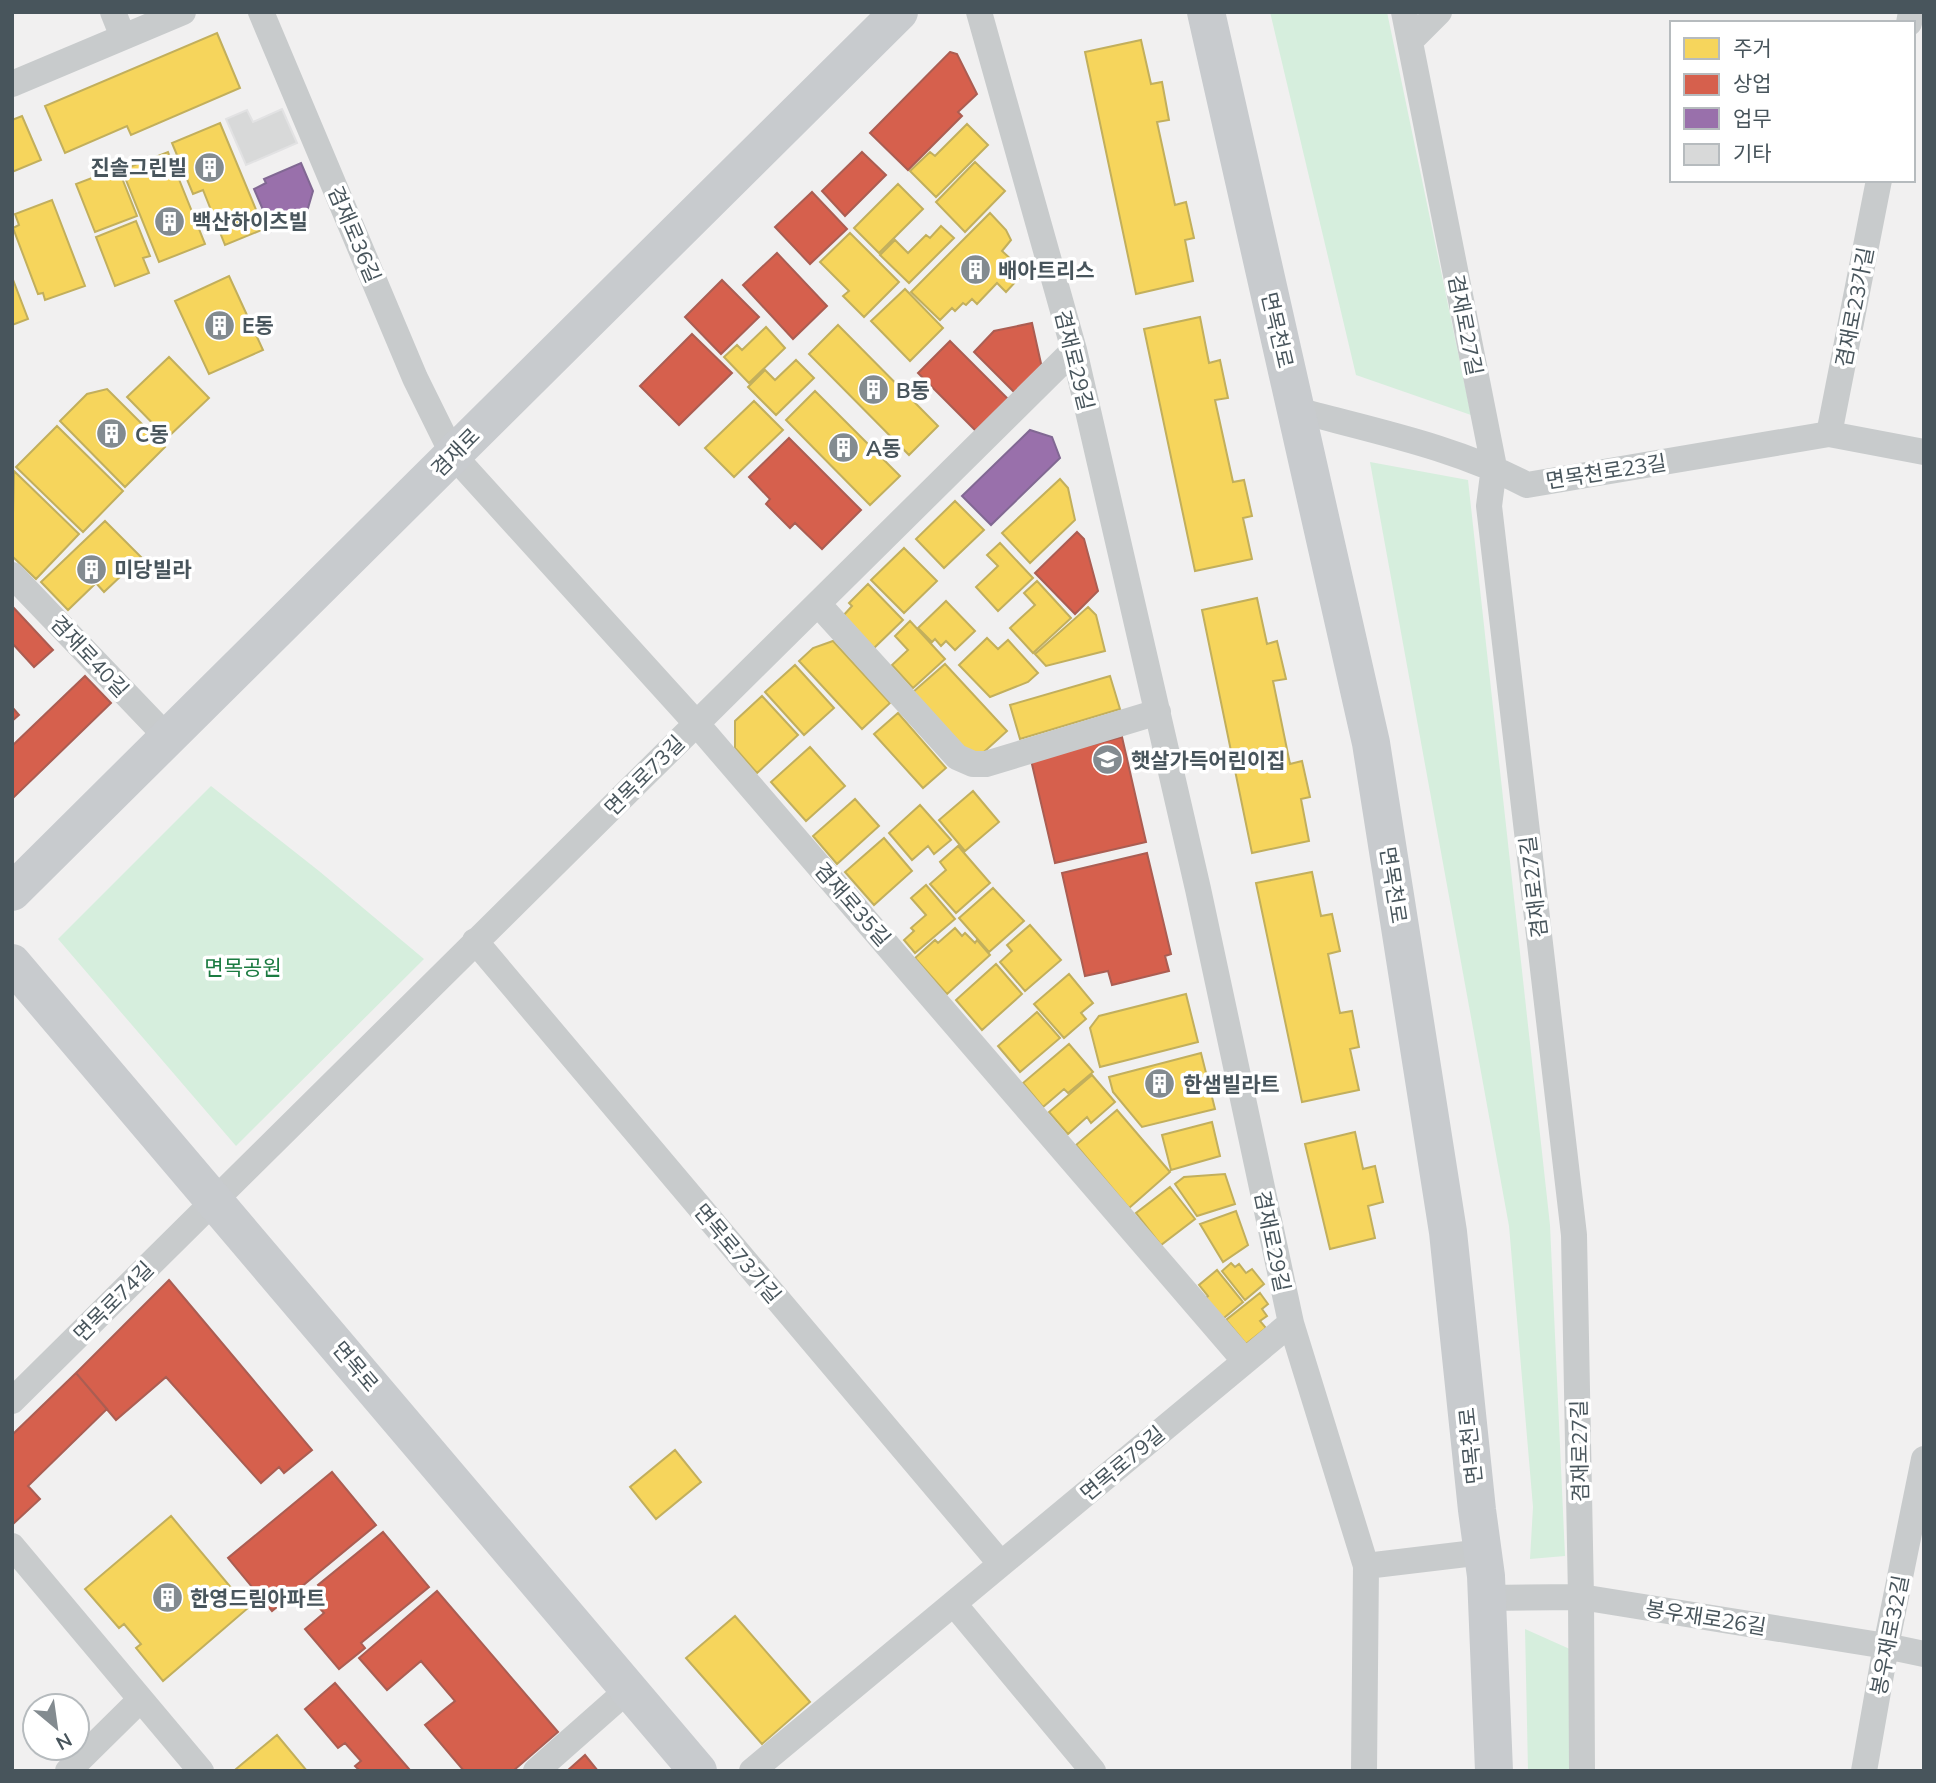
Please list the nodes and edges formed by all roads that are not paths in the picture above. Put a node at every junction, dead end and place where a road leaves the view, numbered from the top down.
1 (113, 12) edge
2 (183, 12) edge
3 (261, 12) edge
4 (899, 12) edge
5 (979, 12) edge
6 (1206, 12) edge
7 (1404, 12) edge
8 (1439, 12) edge
9 (123, 37) junction
10 (1411, 40) junction
11 (15, 76) edge
12 (1879, 182) edge
13 (1074, 349) junction
14 (1297, 410) junction
15 (1829, 434) junction
16 (1924, 452) edge
17 (453, 454) junction
18 (1494, 467) junction
19 (12, 575) edge
20 (819, 605) junction
21 (1158, 712) junction
22 (696, 723) junction
23 (168, 738) junction
24 (12, 892) edge
25 (475, 941) junction
26 (12, 962) edge
27 (214, 1200) junction
28 (1291, 1323) junction
29 (1244, 1360) junction
30 (12, 1401) edge
31 (1924, 1459) edge
32 (12, 1546) edge
33 (1483, 1552) junction
34 (1001, 1564) junction
35 (1366, 1566) junction
36 (1581, 1597) junction
37 (1487, 1598) junction
38 (954, 1604) junction
39 (1886, 1646) junction
40 (1924, 1654) edge
41 (630, 1688) junction
42 (140, 1700) junction
43 (68, 1771) edge
44 (201, 1771) edge
45 (536, 1771) edge
46 (698, 1771) edge
47 (752, 1771) edge
48 (1093, 1771) edge
49 (1364, 1771) edge
50 (1494, 1771) edge
51 (1582, 1771) edge
52 (1864, 1771) edge

1 - 9 street
2 - 9 street
3 - 17 street, 겸재로36길
4 - 17 main road, 겸재로
5 - 13 street, 겸재로29길
6 - 14 main road, 면목천로
7 - 10 street, 겸재로27길
8 - 10 street
9 - 11 street
10 - 18 street, 겸재로27길
12 - 15 street, 겸재로23가길
13 - 20 street, 면목로73길
13 - 21 street, 겸재로29길
14 - 18 street, 면목천로23길
14 - 33 main road, 면목천로
15 - 16 street, 면목천로23길
15 - 18 street, 면목천로23길
17 - 22 street, 겸재로35길
17 - 23 main road, 겸재로
18 - 36 street, 겸재로27길
19 - 23 street, 겸재로40길
20 - 21 street
20 - 22 street, 면목로73길
21 - 28 street, 겸재로29길
22 - 25 street, 면목로73길
22 - 29 street, 겸재로35길
23 - 24 main road, 겸재로
25 - 27 street, 면목로73길
25 - 34 street, 면목로73가길
26 - 27 main road, 면목로
27 - 30 street, 면목로74길
27 - 41 main road, 면목로
28 - 29 street, 면목로79길
28 - 35 street, 겸재로29길
29 - 34 street, 면목로79길
31 - 39 street, 봉우재로32길
32 - 42 street
33 - 35 street
33 - 37 main road, 면목천로
34 - 38 street, 면목로79길
35 - 49 street, 겸재로29길
36 - 37 street, 봉우재로26길
36 - 39 street, 봉우재로26길
36 - 51 street, 겸재로27길
37 - 50 main road, 면목천로
38 - 47 street, 면목로79길
38 - 48 street
39 - 40 street, 봉우재로26길
39 - 52 street, 봉우재로32길
41 - 45 street
41 - 46 main road, 면목로
42 - 43 street
42 - 44 street

